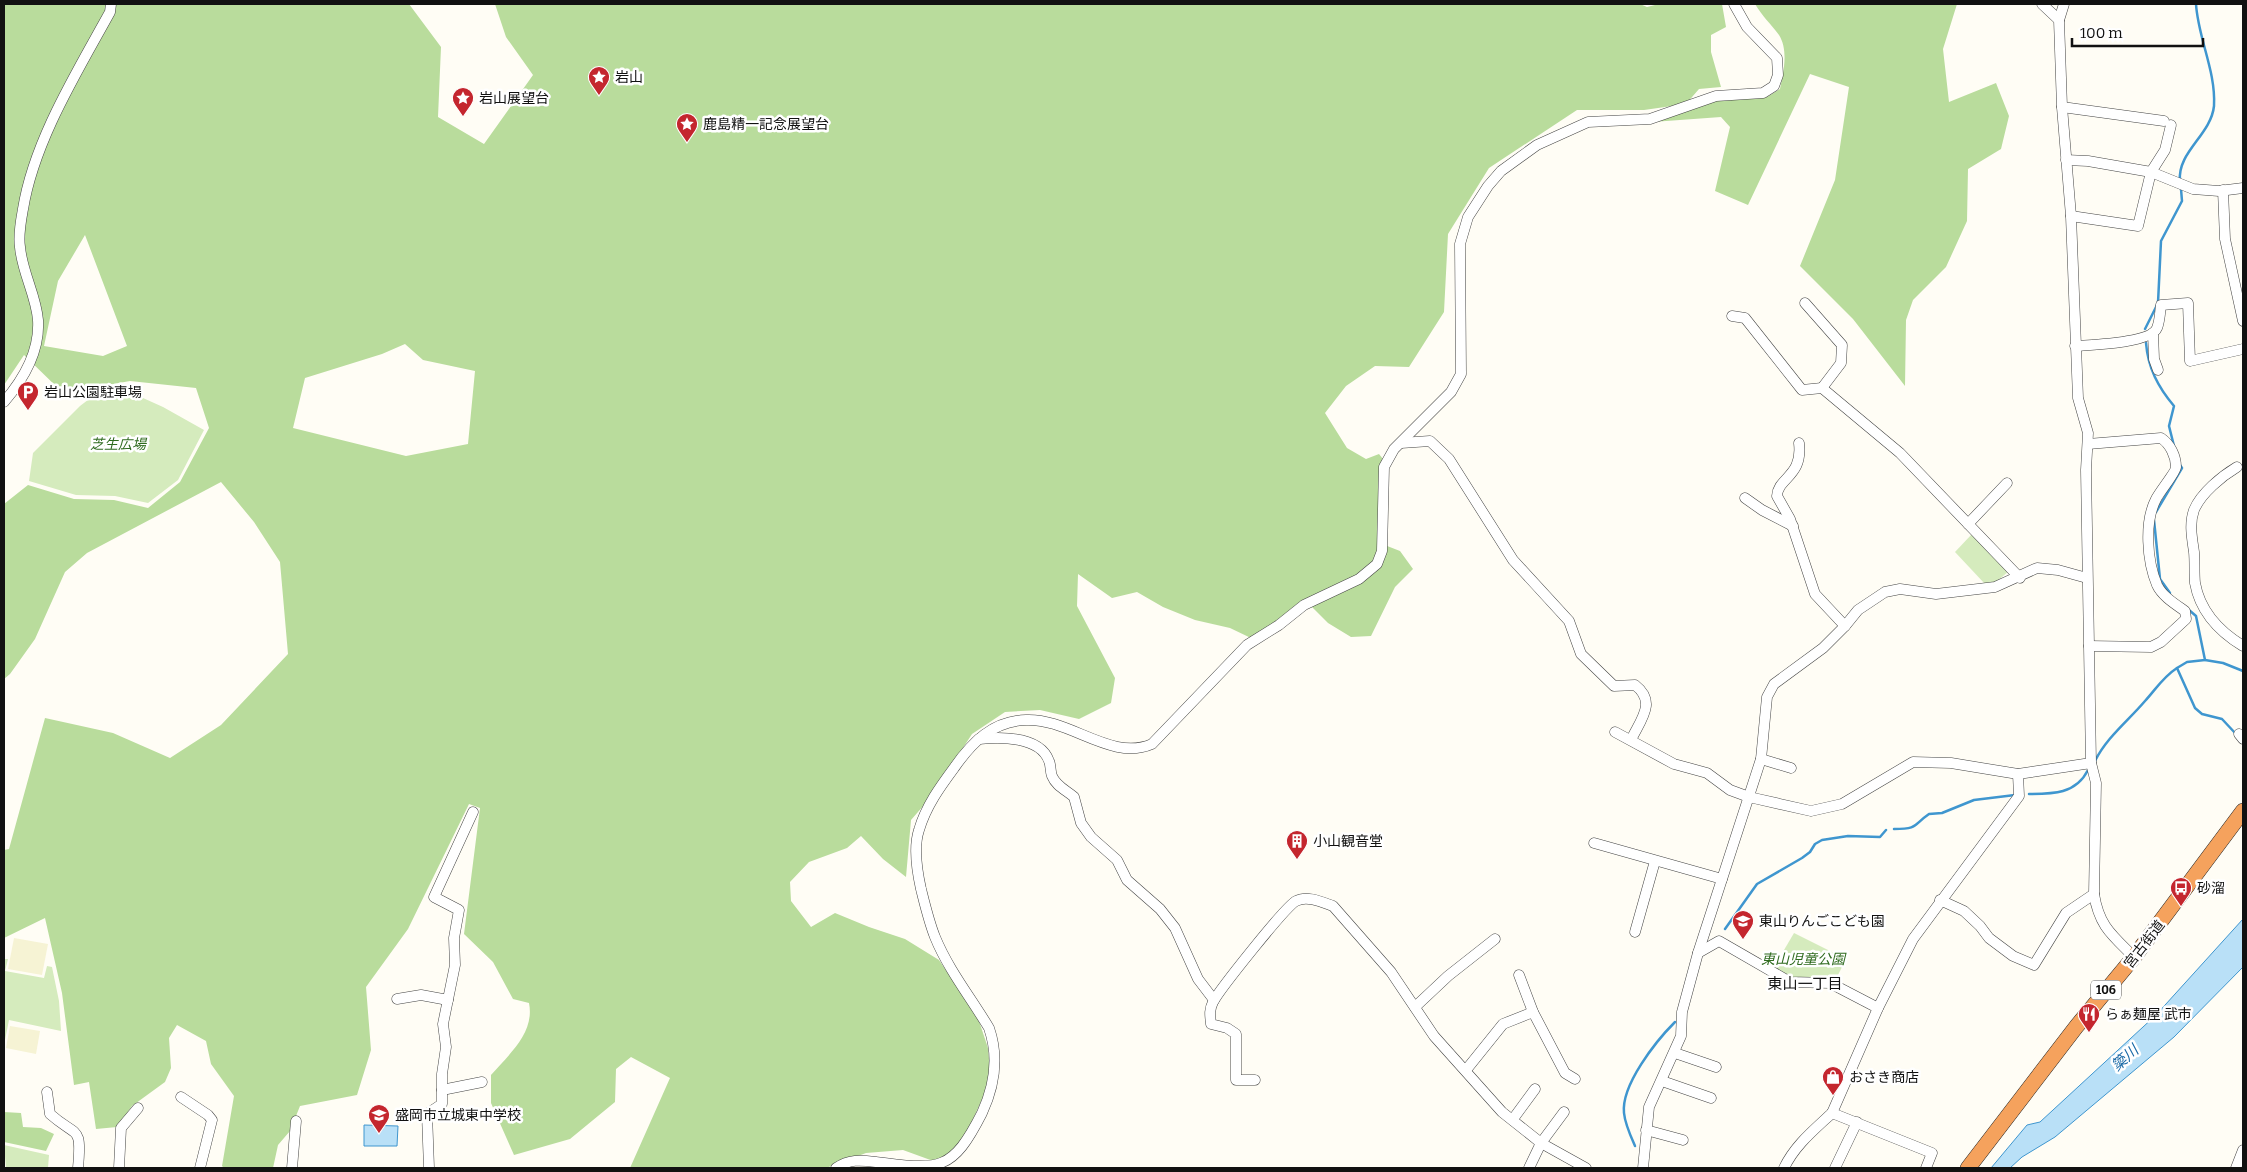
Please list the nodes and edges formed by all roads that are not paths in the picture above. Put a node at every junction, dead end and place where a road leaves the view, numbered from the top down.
1 (111, 4) edge
2 (1734, 4) edge
3 (2042, 4) edge
4 (2064, 4) edge
5 (2059, 20) junction
6 (2062, 107) junction
7 (2066, 160) junction
8 (2152, 172) junction
9 (2243, 188) edge
10 (2223, 190) junction
11 (2071, 216) junction
12 (1806, 303) dead end
13 (1732, 316) dead end
14 (2243, 321) edge
15 (2153, 333) junction
16 (2075, 346) junction
17 (2243, 349) edge
18 (2158, 370) dead end
19 (1822, 388) junction
20 (4, 402) edge
21 (1401, 443) junction
22 (1799, 443) dead end
23 (2088, 444) junction
24 (2237, 467) dead end
25 (2007, 483) dead end
26 (1745, 498) dead end
27 (1968, 524) junction
28 (1793, 526) junction
29 (2020, 578) junction
30 (2088, 578) junction
31 (1845, 626) junction
32 (2090, 646) junction
33 (2243, 646) edge
34 (1615, 732) dead end
35 (978, 739) junction
36 (1631, 740) junction
37 (1761, 759) junction
38 (2091, 763) junction
39 (1791, 768) dead end
40 (2018, 774) junction
41 (1749, 797) junction
42 (2243, 811) edge
43 (473, 812) dead end
44 (1594, 843) dead end
45 (1656, 861) junction
46 (1722, 879) junction
47 (2094, 894) junction
48 (1940, 900) junction
49 (1636, 932) dead end
50 (1495, 939) dead end
51 (1698, 953) junction
52 (2134, 957) junction
53 (1519, 976) dead end
54 (397, 999) dead end
55 (448, 1000) junction
56 (1214, 1000) junction
57 (1415, 1007) junction
58 (1878, 1008) junction
59 (1534, 1012) junction
60 (1675, 1053) junction
61 (1716, 1067) dead end
62 (1466, 1070) junction
63 (1575, 1079) dead end
64 (1254, 1080) dead end
65 (1662, 1081) junction
66 (482, 1082) dead end
67 (1535, 1089) dead end
68 (442, 1090) junction
69 (47, 1092) dead end
70 (180, 1097) dead end
71 (1711, 1098) dead end
72 (138, 1108) dead end
73 (1564, 1112) dead end
74 (1832, 1113) junction
75 (1513, 1119) junction
76 (296, 1121) dead end
77 (1857, 1122) junction
78 (1646, 1130) junction
79 (1683, 1140) dead end
80 (1541, 1143) junction
81 (2243, 1150) edge
82 (78, 1168) edge
83 (120, 1168) edge
84 (200, 1168) edge
85 (292, 1168) edge
86 (429, 1168) edge
87 (836, 1168) edge
88 (1529, 1168) edge
89 (1586, 1168) edge
90 (1643, 1168) edge
91 (1784, 1168) edge
92 (1835, 1168) edge
93 (1926, 1168) edge
94 (1968, 1168) edge
95 (2236, 1168) edge

1 - 20 street
2 - 21 street
3 - 5 street
4 - 5 street
5 - 6 street
6 - 7 street
6 - 8 street
7 - 8 street
7 - 11 street
8 - 10 street
8 - 11 street
9 - 10 street
10 - 14 street
11 - 16 street
12 - 19 street
13 - 19 street
15 - 16 street
15 - 17 street
15 - 18 street
16 - 23 street
19 - 27 street
21 - 35 street
21 - 36 street
22 - 28 street
23 - 30 street
23 - 32 street
24 - 33 street
25 - 27 street
26 - 28 street
27 - 29 street
28 - 31 street
29 - 30 street
29 - 31 street
30 - 32 street
31 - 37 street
32 - 38 street
34 - 36 street
35 - 56 street
35 - 87 street
36 - 41 street
37 - 39 street
37 - 41 street
38 - 40 street
38 - 47 street
40 - 41 street
40 - 48 street
41 - 46 street
42 - 52 highway, 宮古街道 / 106
43 - 55 street
44 - 45 street
45 - 46 street
45 - 49 street
46 - 51 street
47 - 48 street
47 - 52 street
48 - 58 street
50 - 57 street
51 - 58 street
51 - 60 street
52 - 94 highway, 宮古街道 / 106
53 - 59 street
54 - 55 street
55 - 68 street
56 - 57 street
56 - 64 street
57 - 62 street
58 - 74 street
59 - 62 street
59 - 63 street
60 - 61 street
60 - 65 street
62 - 75 street
65 - 71 street
65 - 78 street
66 - 68 street
67 - 75 street
68 - 86 street
69 - 82 street
70 - 84 street
72 - 83 street
73 - 80 street
74 - 77 street
74 - 91 street
75 - 80 street
76 - 85 street
77 - 92 street
77 - 93 street
78 - 79 street
78 - 90 street
80 - 88 street
80 - 89 street
81 - 95 street

